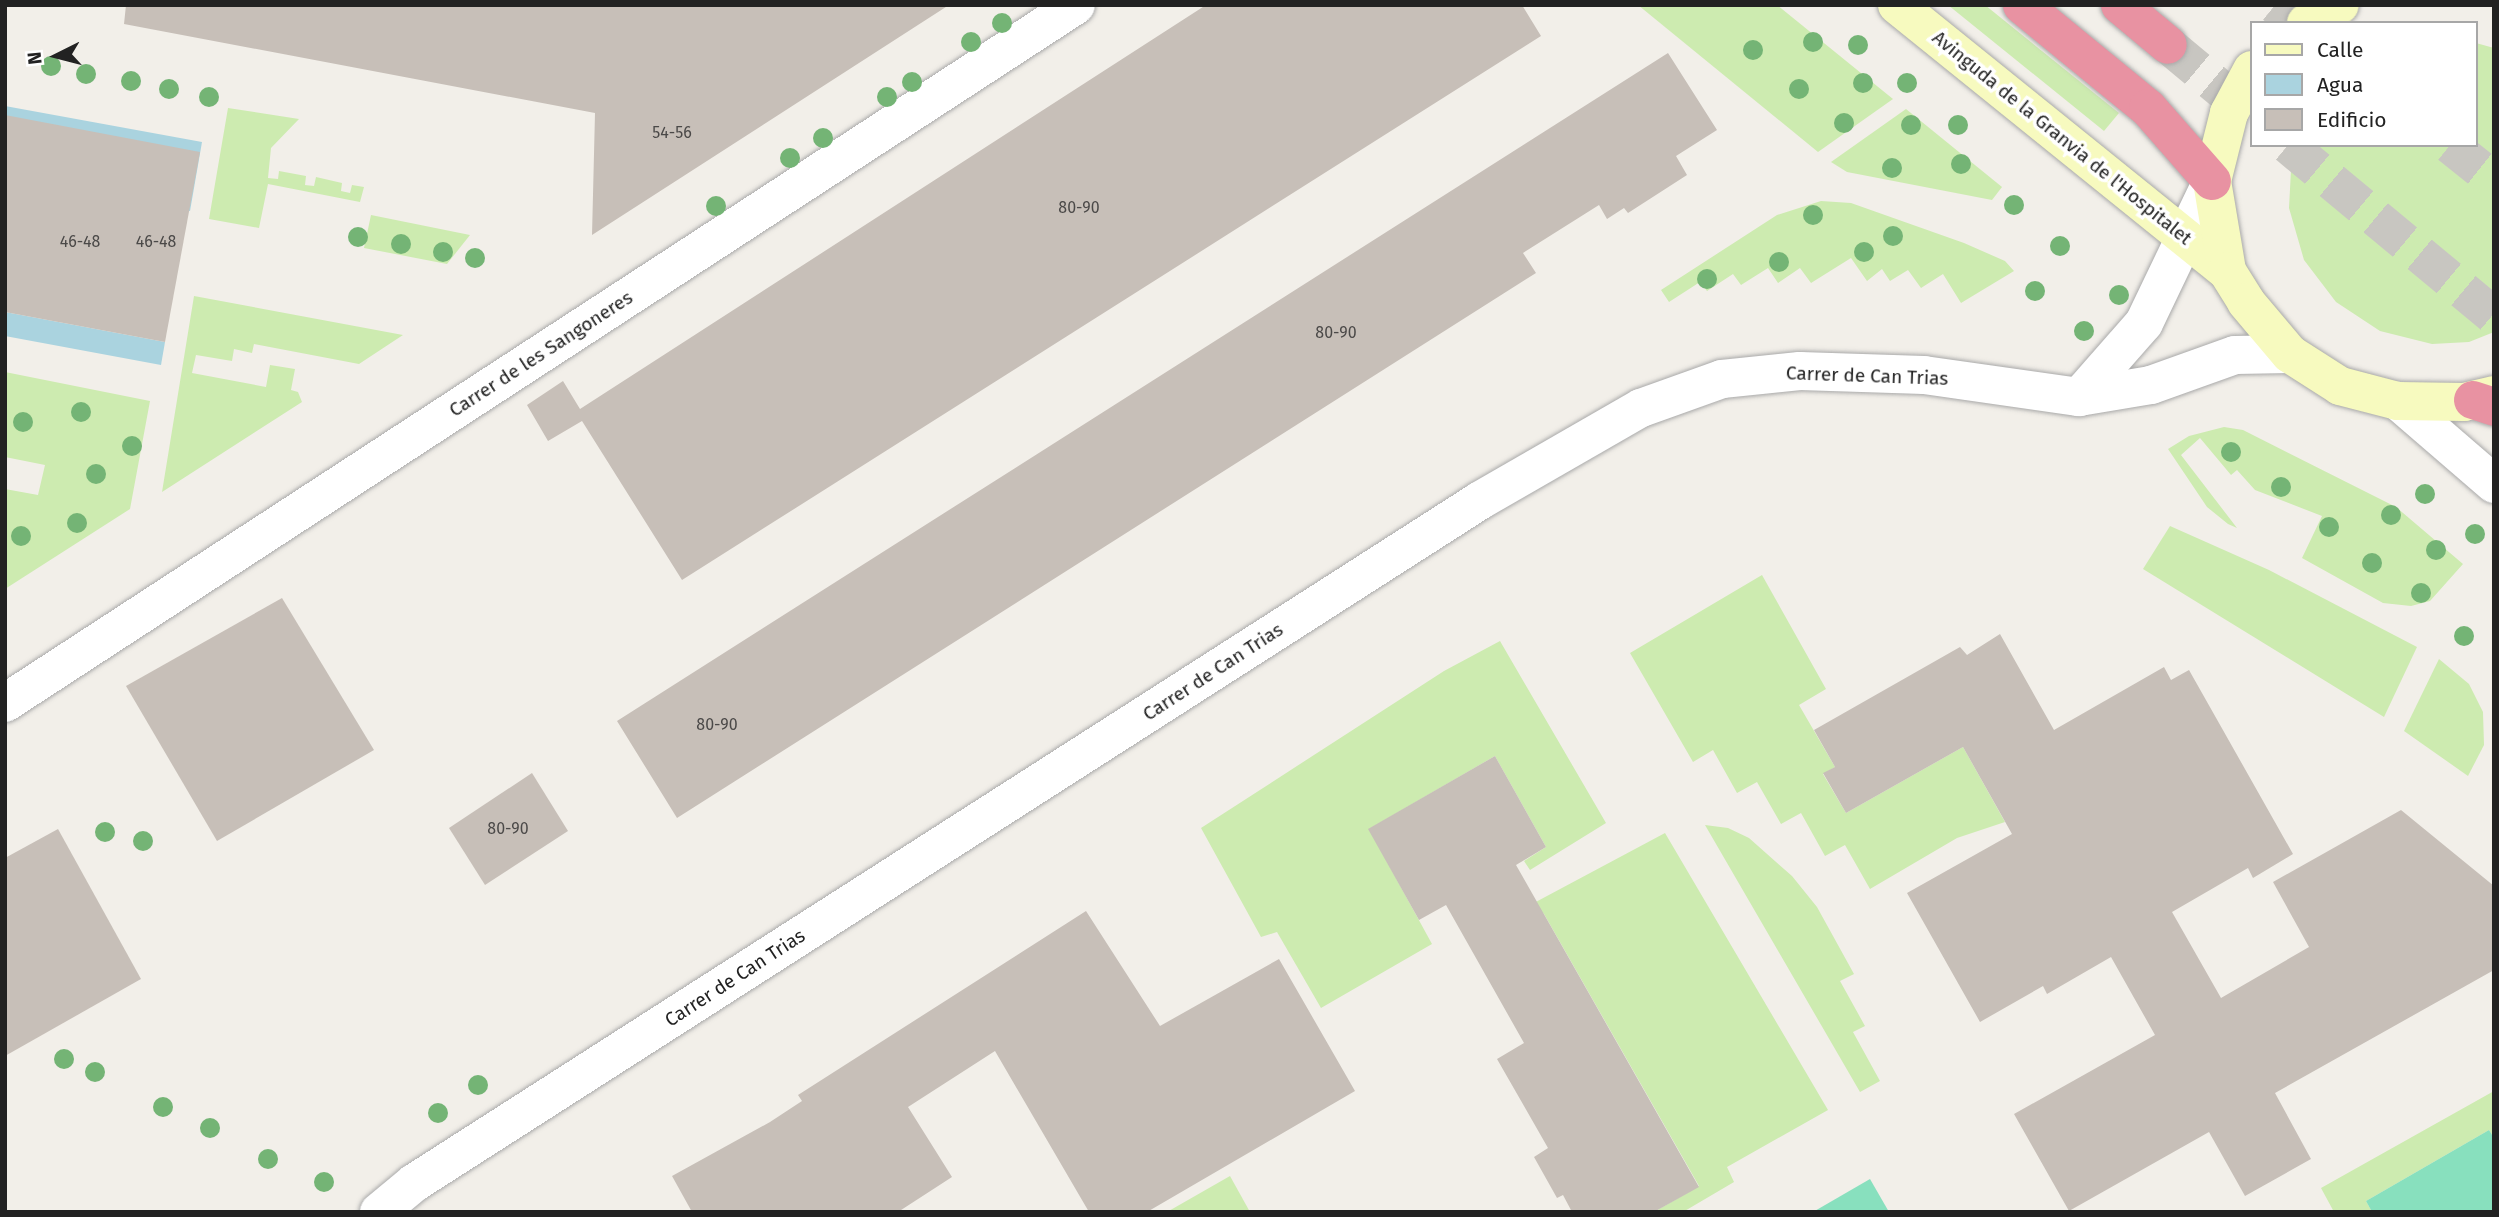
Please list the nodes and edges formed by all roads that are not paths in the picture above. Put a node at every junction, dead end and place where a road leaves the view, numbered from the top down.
1 (1076, 5) edge
2 (1897, 5) edge
3 (2022, 5) edge
4 (2120, 5) edge
5 (2340, 5) edge
6 (2310, 21) edge
7 (2168, 45) tunnel mouth
8 (2250, 74) edge
9 (2212, 181) junction
10 (2184, 236) junction
11 (2227, 271) junction
12 (2290, 354) junction
13 (2078, 397) junction
14 (2398, 401) junction
15 (2487, 401) edge
16 (2494, 484) edge
17 (5, 703) edge
18 (414, 1183) junction
19 (348, 1212) edge
20 (379, 1212) edge

1 - 17 street, Carrer de les Sangoneres
2 - 10 main road, Avinguda de la Granvia de l'Hospitalet
3 - 9 highway
4 - 7 highway
5 - 6 main road
8 - 9 main road
9 - 10 street
9 - 11 main road
10 - 11 main road, Avinguda de la Granvia de l'Hospitalet
10 - 13 street
11 - 12 main road
12 - 13 street, Carrer de Can Trias
12 - 14 main road
13 - 18 street, Carrer de Can Trias
14 - 15 main road
14 - 16 street
18 - 19 street, Carrer de Can Trias
18 - 20 street, Carrer de Can Trias

